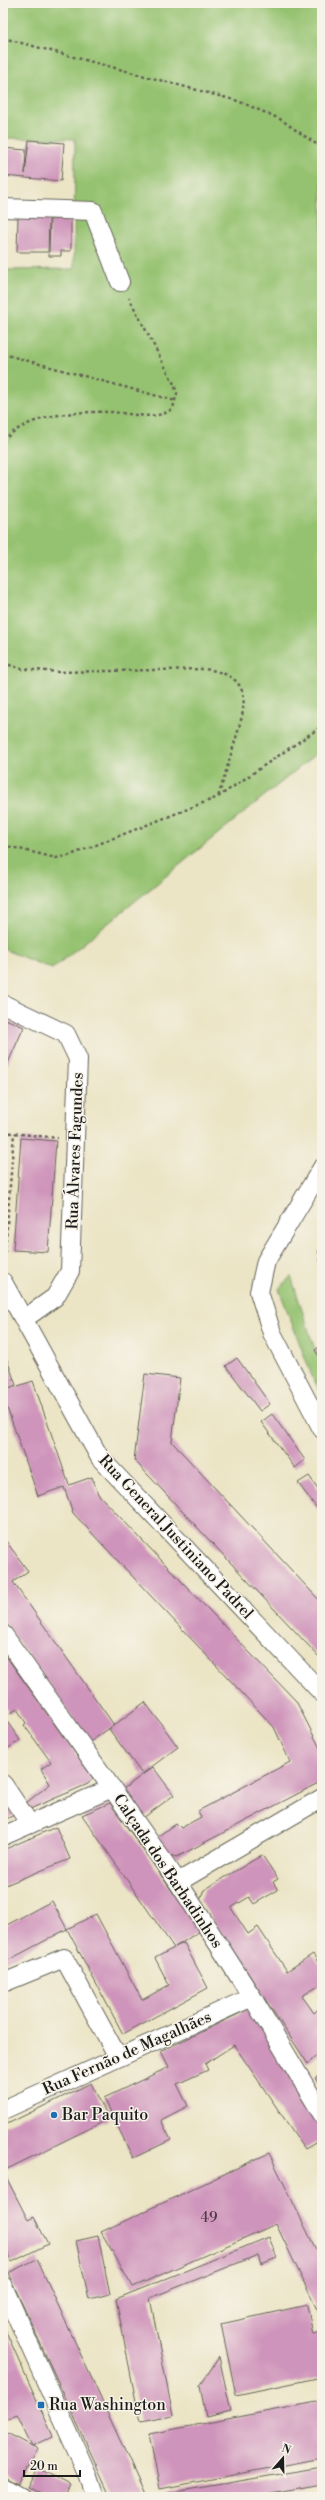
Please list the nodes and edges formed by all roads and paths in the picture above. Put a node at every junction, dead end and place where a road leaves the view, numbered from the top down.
1 (3, 38) edge
2 (322, 148) edge
3 (3, 208) edge
4 (120, 282) joint
5 (3, 354) edge
6 (176, 401) junction
7 (3, 441) edge
8 (3, 663) edge
9 (322, 726) edge
10 (218, 797) junction
11 (3, 845) edge
12 (3, 1004) edge
13 (3, 1132) edge
14 (14, 1133) junction
15 (76, 1140) junction
16 (322, 1168) edge
17 (3, 1282) edge
18 (24, 1320) junction
19 (322, 1429) edge
20 (3, 1634) edge
21 (322, 1693) edge
22 (3, 1784) edge
23 (112, 1788) junction
24 (322, 1798) edge
25 (30, 1824) junction
26 (3, 1836) edge
27 (178, 1882) junction
28 (3, 1983) edge
29 (252, 1997) junction
30 (118, 2056) junction
31 (3, 2110) edge
32 (322, 2114) edge
33 (3, 2286) edge
34 (3, 2487) edge
35 (21, 2497) edge
36 (95, 2497) edge

1 - 2 path
3 - 4 street
4 - 6 path
5 - 6 path
6 - 7 path
8 - 10 path
9 - 10 path
10 - 11 path
12 - 15 street, Rua Álvares Fagundes
13 - 14 path
14 - 15 path
14 - 17 path
15 - 18 street, Rua Álvares Fagundes
16 - 19 street
17 - 18 street, Rua General Justiniano Padrel
18 - 21 street, Rua General Justiniano Padrel
20 - 23 street, Calçada dos Barbadinhos
22 - 25 street
23 - 25 street
23 - 27 street, Calçada dos Barbadinhos
24 - 27 street
25 - 26 street
27 - 29 street, Calçada dos Barbadinhos
28 - 30 street
29 - 30 street, Rua Fernão de Magalhães
29 - 32 street, Calçada dos Barbadinhos
30 - 31 street, Rua Fernão de Magalhães
33 - 36 street
34 - 35 street

